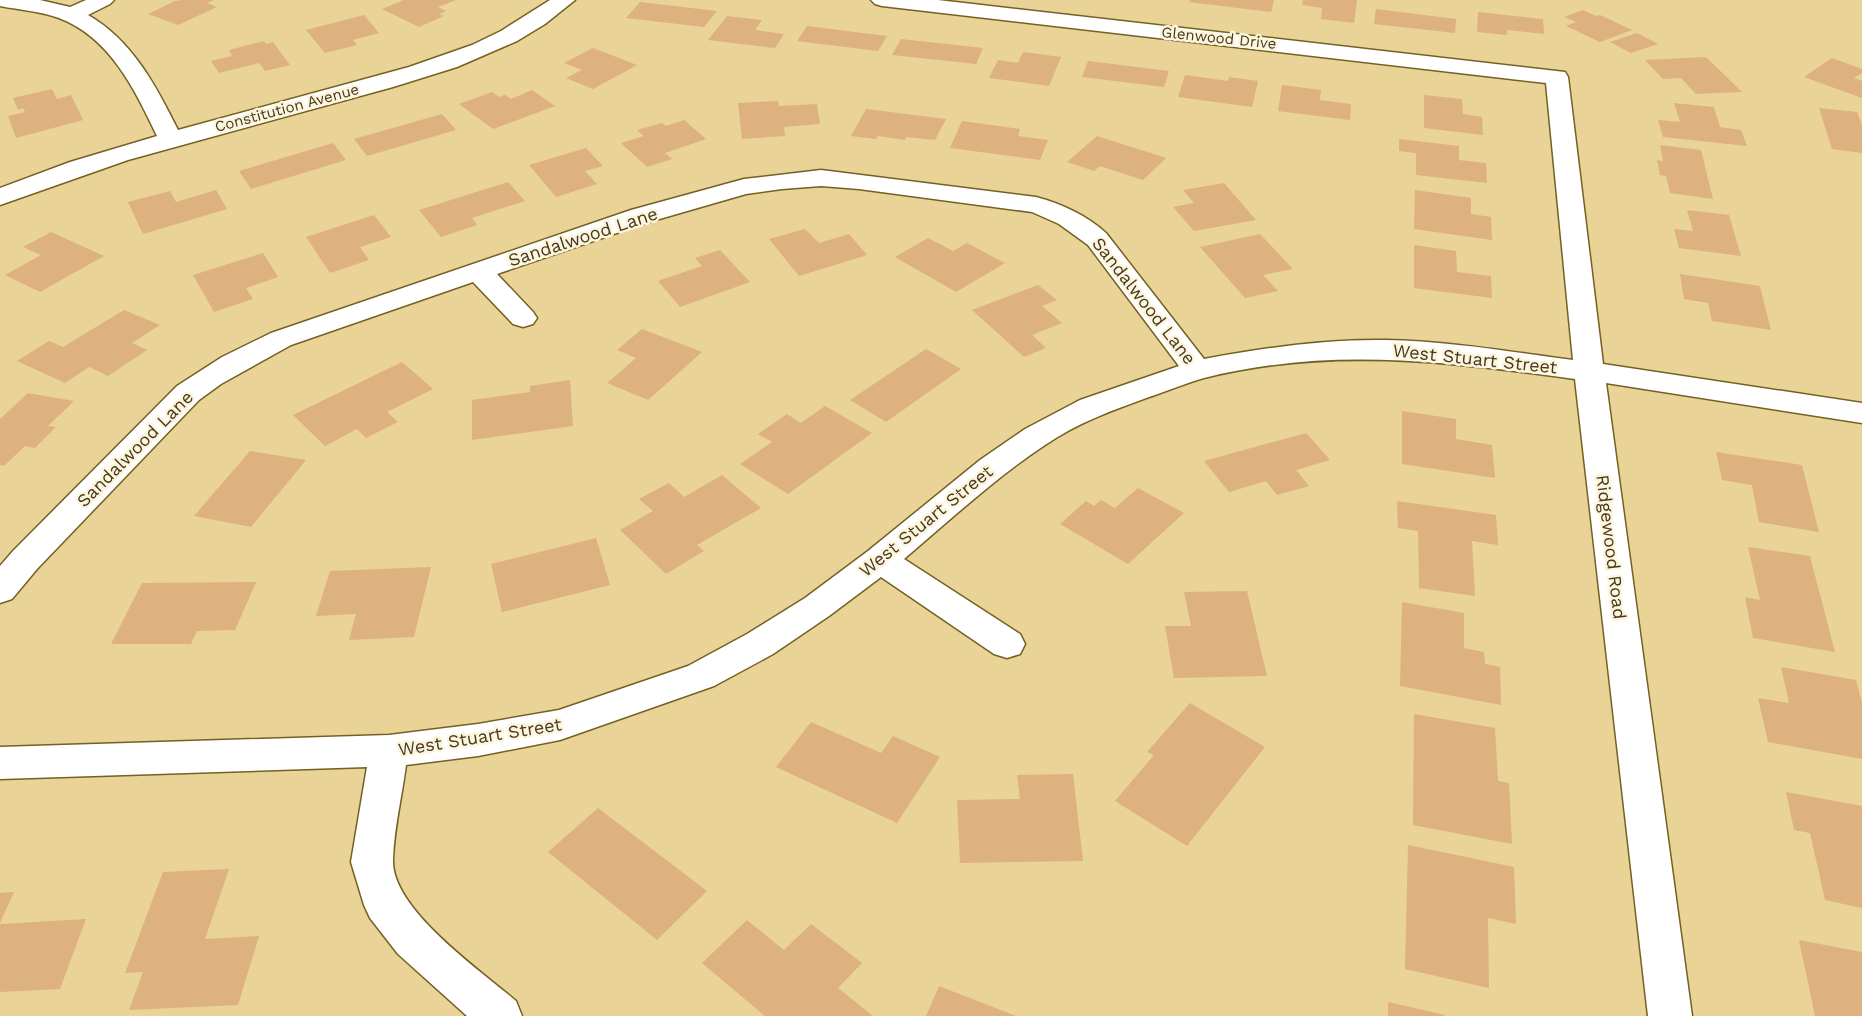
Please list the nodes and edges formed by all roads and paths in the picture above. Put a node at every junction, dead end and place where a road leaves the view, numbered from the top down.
1 (0, 0) edge
2 (103, 0) edge
3 (564, 0) edge
4 (882, 0) edge
5 (71, 15) junction
6 (1557, 77) joint
7 (171, 140) junction
8 (0, 197) edge
9 (479, 272) junction
10 (523, 318) dead end
11 (1197, 370) junction
12 (1589, 372) junction
13 (1862, 413) edge
14 (880, 560) junction
15 (0, 590) edge
16 (1007, 644) dead end
17 (389, 751) junction
18 (0, 763) edge
19 (500, 1016) edge
20 (1670, 1016) edge

1 - 5 street
2 - 5 street
3 - 7 street, Constitution Avenue
4 - 6 street, Glenwood Drive
5 - 7 street
6 - 12 street, Ridgewood Road
7 - 8 street, Constitution Avenue
9 - 10 street
9 - 11 street, Sandalwood Lane
9 - 15 street, Sandalwood Lane
11 - 12 street, West Stuart Street
11 - 14 street, West Stuart Street
12 - 13 street, West Stuart Street
12 - 20 street, Ridgewood Road
14 - 16 street
14 - 17 street, West Stuart Street
17 - 18 street, West Stuart Street
17 - 19 street

